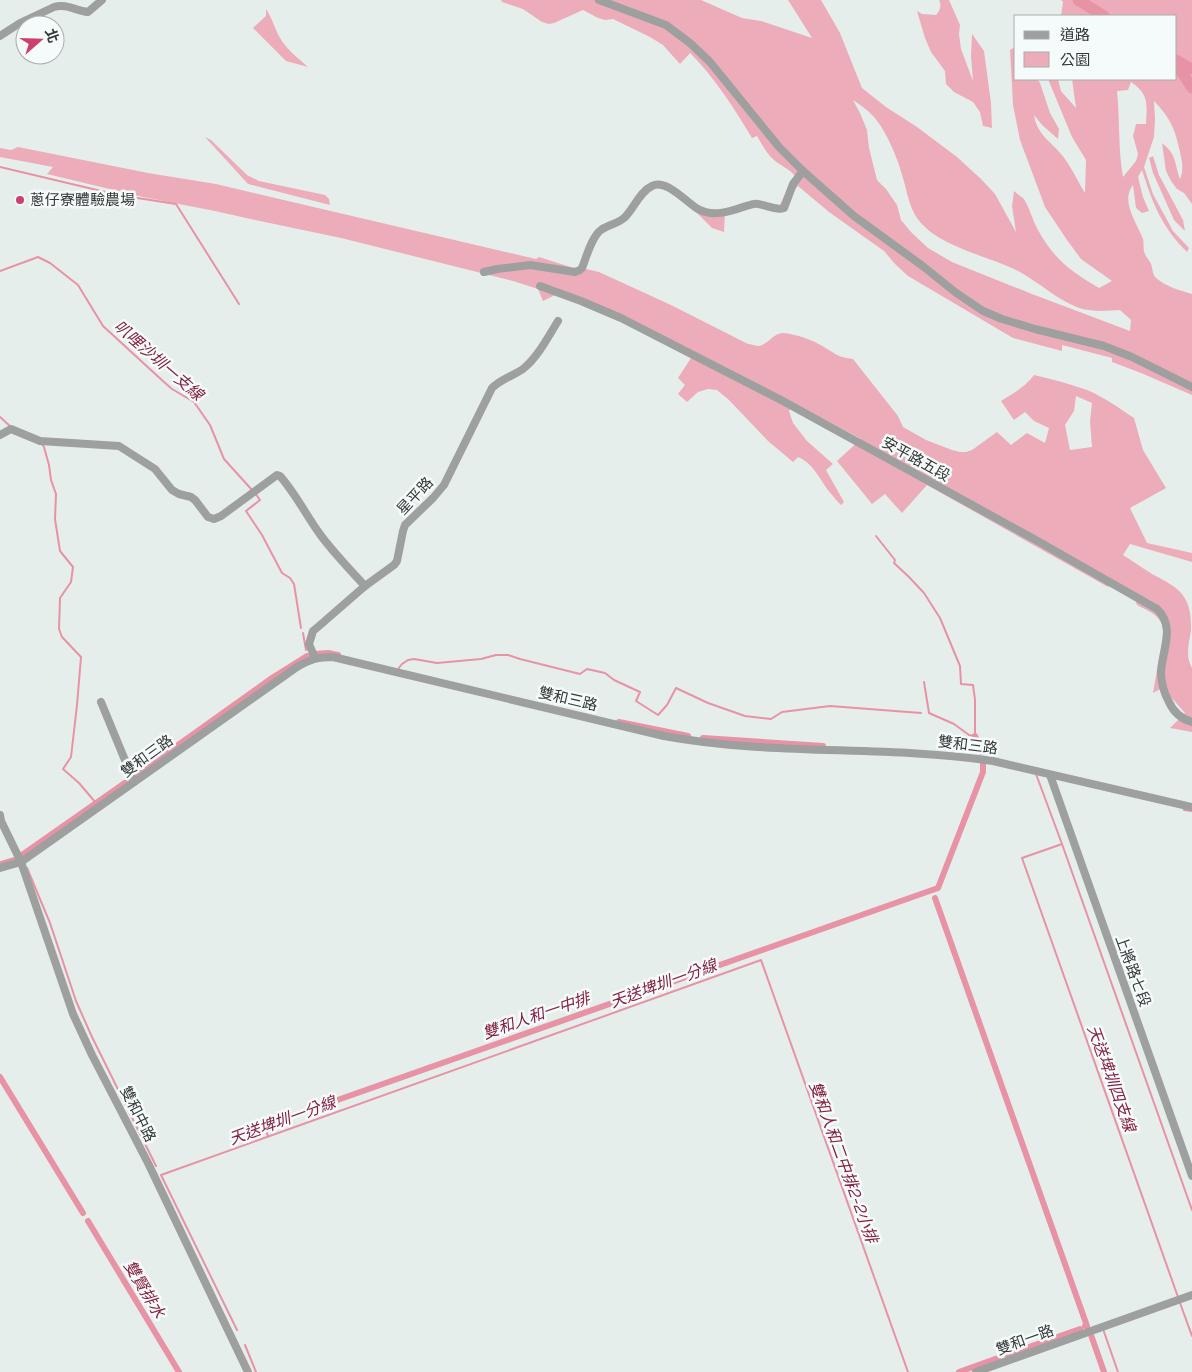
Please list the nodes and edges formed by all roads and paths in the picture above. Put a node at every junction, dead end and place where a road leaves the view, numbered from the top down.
1 (102, 0) edge
2 (599, 0) edge
3 (0, 36) edge
4 (803, 171) junction
5 (484, 272) dead end
6 (540, 286) dead end
7 (558, 321) dead end
8 (1192, 387) edge
9 (0, 435) edge
10 (365, 586) junction
11 (313, 655) junction
12 (101, 702) dead end
13 (1192, 722) edge
14 (1050, 774) junction
15 (133, 778) junction
16 (1192, 807) edge
17 (0, 814) edge
18 (19, 858) junction
19 (0, 868) edge
20 (1192, 1176) edge
21 (1192, 1295) edge
22 (248, 1372) edge
23 (976, 1372) edge

1 - 3 street
2 - 4 street
4 - 5 street
4 - 8 street
6 - 13 street, 安平路五段
7 - 10 street, 星平路
9 - 10 street
10 - 11 street, 星平路
11 - 14 street, 雙和三路
11 - 15 street, 雙和三路
12 - 15 street
14 - 16 street, 雙和三路
14 - 20 street, 上將路七段
15 - 18 street, 雙和三路
17 - 18 street, 雙和中路
18 - 19 street, 雙和三路
18 - 22 street, 雙和中路
21 - 23 street, 雙和一路

